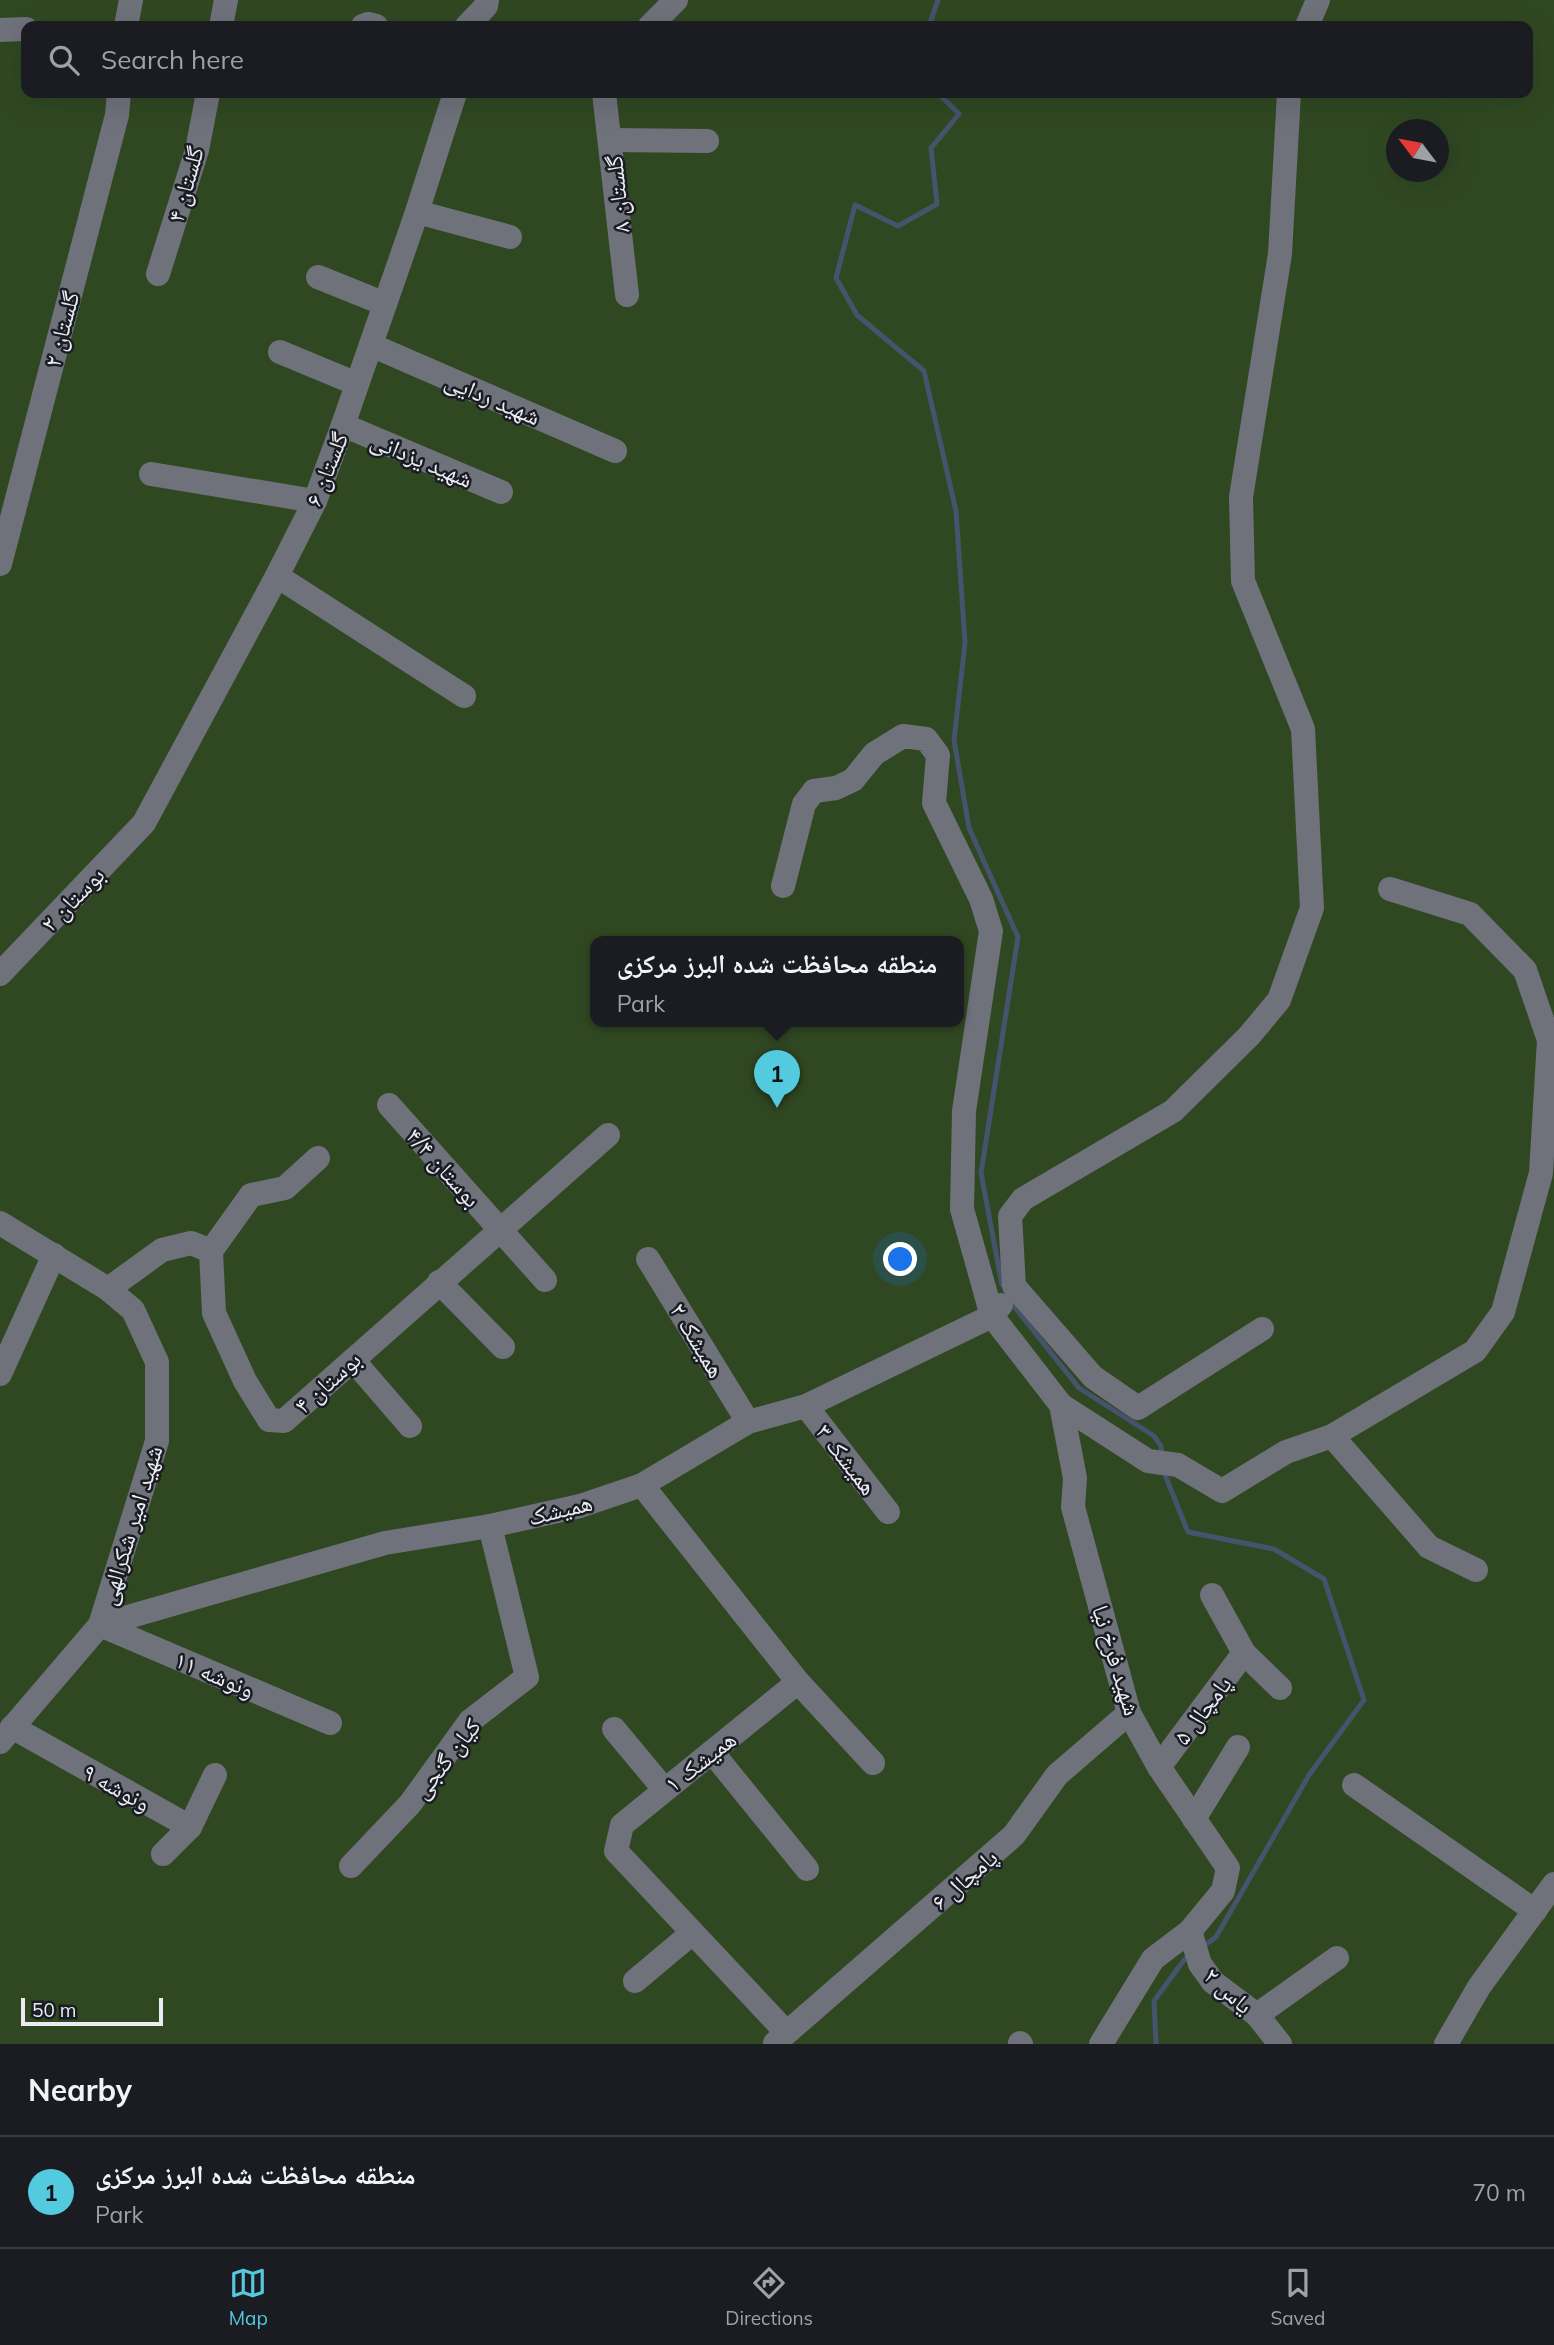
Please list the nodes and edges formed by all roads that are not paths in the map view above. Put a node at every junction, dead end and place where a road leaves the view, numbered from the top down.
1 (131, 0) edge
2 (226, 0) edge
3 (487, 0) edge
4 (676, 0) edge
5 (1318, 0) edge
6 (126, 21) edge
7 (222, 21) edge
8 (472, 21) edge
9 (655, 21) edge
10 (1309, 21) edge
11 (21, 29) edge
12 (0, 30) edge
13 (119, 98) edge
14 (207, 98) edge
15 (453, 98) edge
16 (605, 98) edge
17 (1289, 98) edge
18 (611, 140) junction
19 (708, 141) dead end
20 (417, 212) junction
21 (510, 237) dead end
22 (158, 274) dead end
23 (318, 277) dead end
24 (627, 295) dead end
25 (385, 304) junction
26 (371, 345) junction
27 (280, 352) dead end
28 (357, 384) junction
29 (343, 425) junction
30 (615, 451) dead end
31 (151, 474) dead end
32 (501, 492) dead end
33 (315, 501) junction
34 (0, 564) edge
35 (277, 576) junction
36 (464, 696) dead end
37 (144, 824) joint
38 (783, 886) dead end
39 (1390, 889) dead end
40 (0, 974) edge
41 (389, 1105) dead end
42 (608, 1135) dead end
43 (318, 1158) dead end
44 (0, 1223) edge
45 (499, 1230) junction
46 (211, 1251) junction
47 (54, 1255) junction
48 (648, 1259) dead end
49 (545, 1280) dead end
50 (439, 1282) junction
51 (1014, 1286) junction
52 (108, 1289) junction
53 (996, 1311) junction
54 (1262, 1329) dead end
55 (503, 1348) dead end
56 (3, 1359) edge
57 (353, 1360) junction
58 (1061, 1405) junction
59 (806, 1406) junction
60 (748, 1422) junction
61 (410, 1426) dead end
62 (1332, 1436) junction
63 (642, 1485) junction
64 (888, 1512) dead end
65 (490, 1526) junction
66 (1476, 1570) dead end
67 (1212, 1595) dead end
68 (100, 1625) junction
69 (1244, 1653) junction
70 (798, 1682) junction
71 (1280, 1688) dead end
72 (1129, 1713) junction
73 (330, 1723) dead end
74 (614, 1729) dead end
75 (6, 1735) edge
76 (1238, 1746) dead end
77 (712, 1752) junction
78 (873, 1763) dead end
79 (1159, 1767) junction
80 (215, 1775) dead end
81 (1354, 1786) dead end
82 (664, 1789) junction
83 (1194, 1819) junction
84 (190, 1827) junction
85 (163, 1854) dead end
86 (351, 1866) dead end
87 (807, 1869) dead end
88 (1554, 1884) edge
89 (1535, 1911) junction
90 (691, 1934) junction
91 (1194, 1946) junction
92 (1337, 1958) dead end
93 (635, 1981) dead end
94 (1257, 2015) junction
95 (780, 2038) edge
96 (1101, 2044) edge
97 (1280, 2044) edge
98 (1446, 2044) edge

1 - 6 street
2 - 7 street
3 - 8 street
4 - 9 street
5 - 10 street
11 - 12 street
13 - 34 street, گلستان ۲
14 - 22 street, گلستان ۴
15 - 20 street, گلستان ۶
16 - 18 street, گلستان ۸
17 - 51 street
18 - 19 street
18 - 24 street, گلستان ۸
20 - 21 street
20 - 25 street, گلستان ۶
23 - 25 street
25 - 26 street, گلستان ۶
26 - 28 street, گلستان ۶
26 - 30 street, شهید ردایی
27 - 28 street
28 - 29 street, گلستان ۶
29 - 32 street, شهید یزدانی
29 - 33 street, گلستان ۶
31 - 33 street
33 - 35 street, گلستان ۶
35 - 36 street
35 - 37 street, گلستان ۶
37 - 40 street, بوستان ۲
38 - 53 street
39 - 62 street
41 - 45 street, بوستان ۴/۴
42 - 45 street, بوستان ۴
43 - 46 street
44 - 47 street, شهید امیر شکرالهی
45 - 49 street, بوستان ۴/۴
45 - 50 street, بوستان ۴
46 - 52 street
46 - 57 street, بوستان ۴
47 - 52 street, شهید امیر شکرالهی
47 - 56 street
48 - 60 street, همیشک ۲
50 - 55 street
50 - 57 street, بوستان ۴
51 - 53 street
51 - 54 street
52 - 68 street, شهید امیر شکرالهی
53 - 58 street, شهید فرخ نیا
53 - 59 street, همیشک
57 - 61 street
58 - 62 street
58 - 72 street, شهید فرخ نیا
59 - 60 street, همیشک
59 - 64 street, همیشک ۳
60 - 63 street, همیشک
62 - 66 street
63 - 65 street, همیشک
63 - 70 street
65 - 68 street, همیشک
65 - 86 street, کیان گنجی
67 - 69 street
68 - 73 street, ونوشه ۱۱
68 - 75 street, شهید امیر شکرالهی
69 - 71 street
69 - 79 street, پامچال ۵
70 - 77 street, همیشک ۱
70 - 78 street
72 - 79 street, شهید فرخ نیا
72 - 95 street, پامچال ۶
74 - 82 street
75 - 84 street, ونوشه ۹
76 - 83 street
77 - 82 street, همیشک ۱
77 - 87 street
79 - 83 street, شهید فرخ نیا
80 - 84 street
81 - 89 street
82 - 90 street, همیشک ۱
83 - 91 street, شهید فرخ نیا
84 - 85 street
88 - 89 street
89 - 98 street
90 - 93 street
90 - 95 street, همیشک ۱
91 - 94 street, یاس ۲
91 - 96 street, شهید فرخ نیا
92 - 94 street
94 - 97 street, یاس ۲

